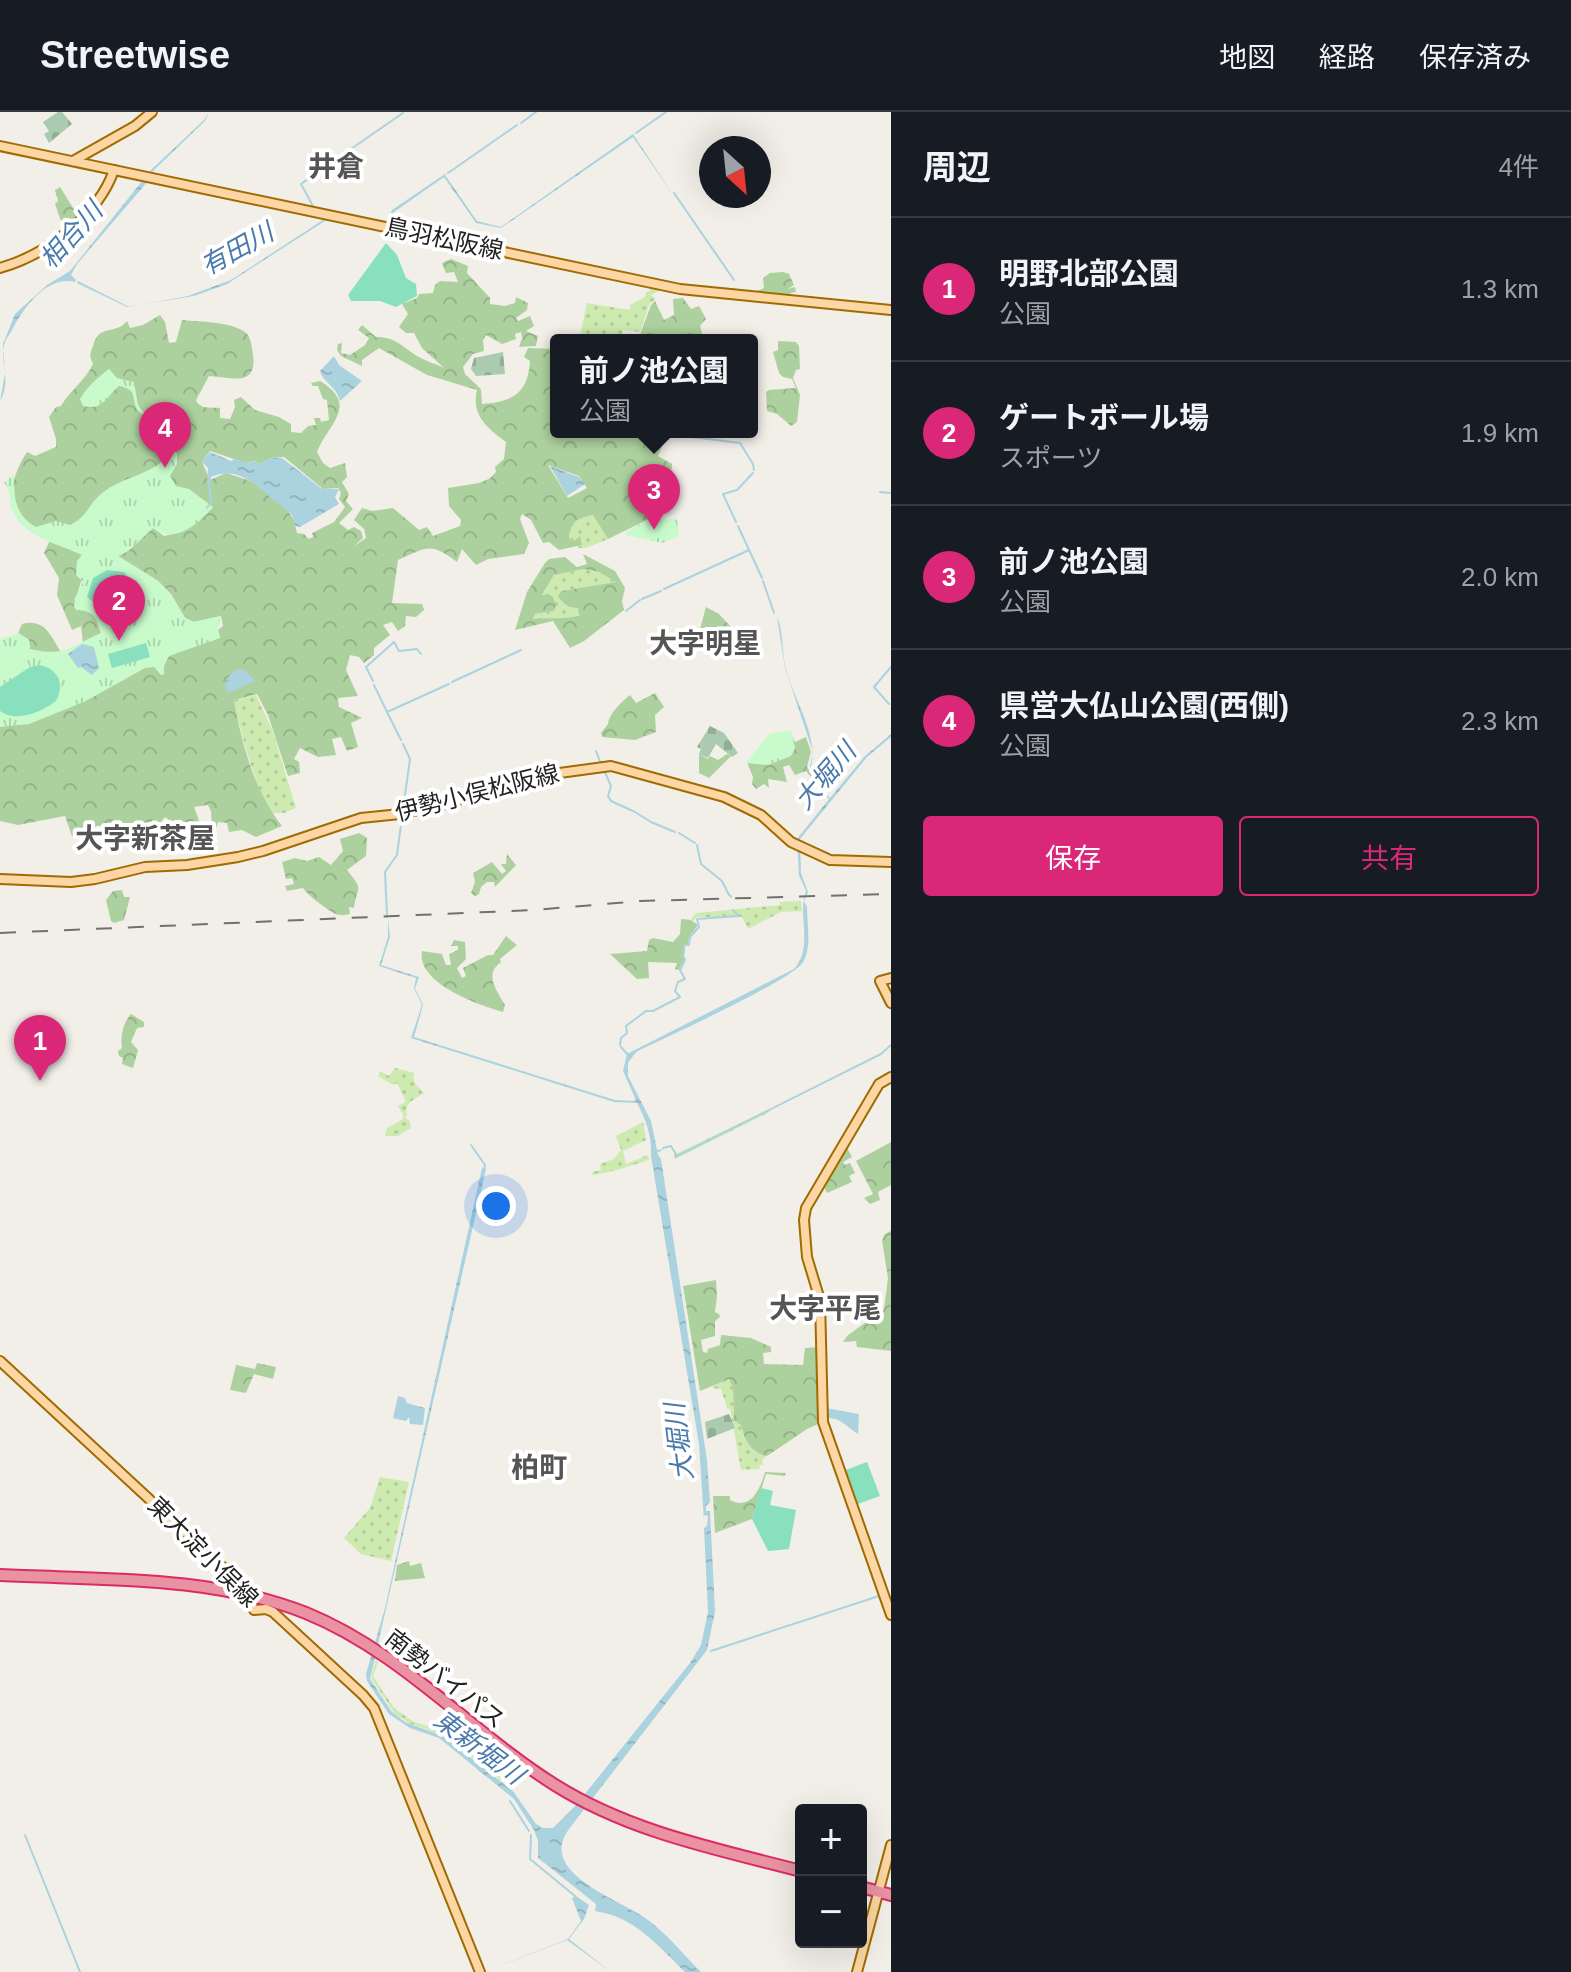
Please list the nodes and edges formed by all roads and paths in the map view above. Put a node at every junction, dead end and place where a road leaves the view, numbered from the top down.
1 (152, 112) edge
2 (0, 146) edge
3 (73, 161) junction
4 (114, 170) junction
5 (0, 268) edge
6 (891, 310) edge
7 (891, 862) edge
8 (0, 879) edge
9 (891, 978) edge
10 (891, 1003) edge
11 (891, 1077) edge
12 (0, 1361) edge
13 (0, 1577) edge
14 (247, 1597) junction
15 (891, 1615) edge
16 (891, 1845) edge
17 (795, 1871) edge
18 (867, 1891) edge
19 (878, 1894) junction
20 (891, 1897) edge
21 (480, 1972) edge
22 (857, 1972) edge

1 - 3 main road
2 - 3 main road, 鳥羽松阪線
3 - 4 main road, 鳥羽松阪線
4 - 5 main road
4 - 6 main road, 鳥羽松阪線
7 - 8 main road, 伊勢小俣松阪線
9 - 10 main road
11 - 15 main road
12 - 14 main road, 東大淀小俣線
13 - 14 highway, 南勢バイパス
14 - 17 highway, 南勢バイパス
14 - 21 main road, 東大淀小俣線
16 - 19 main road
18 - 19 highway
19 - 20 highway
19 - 22 main road

